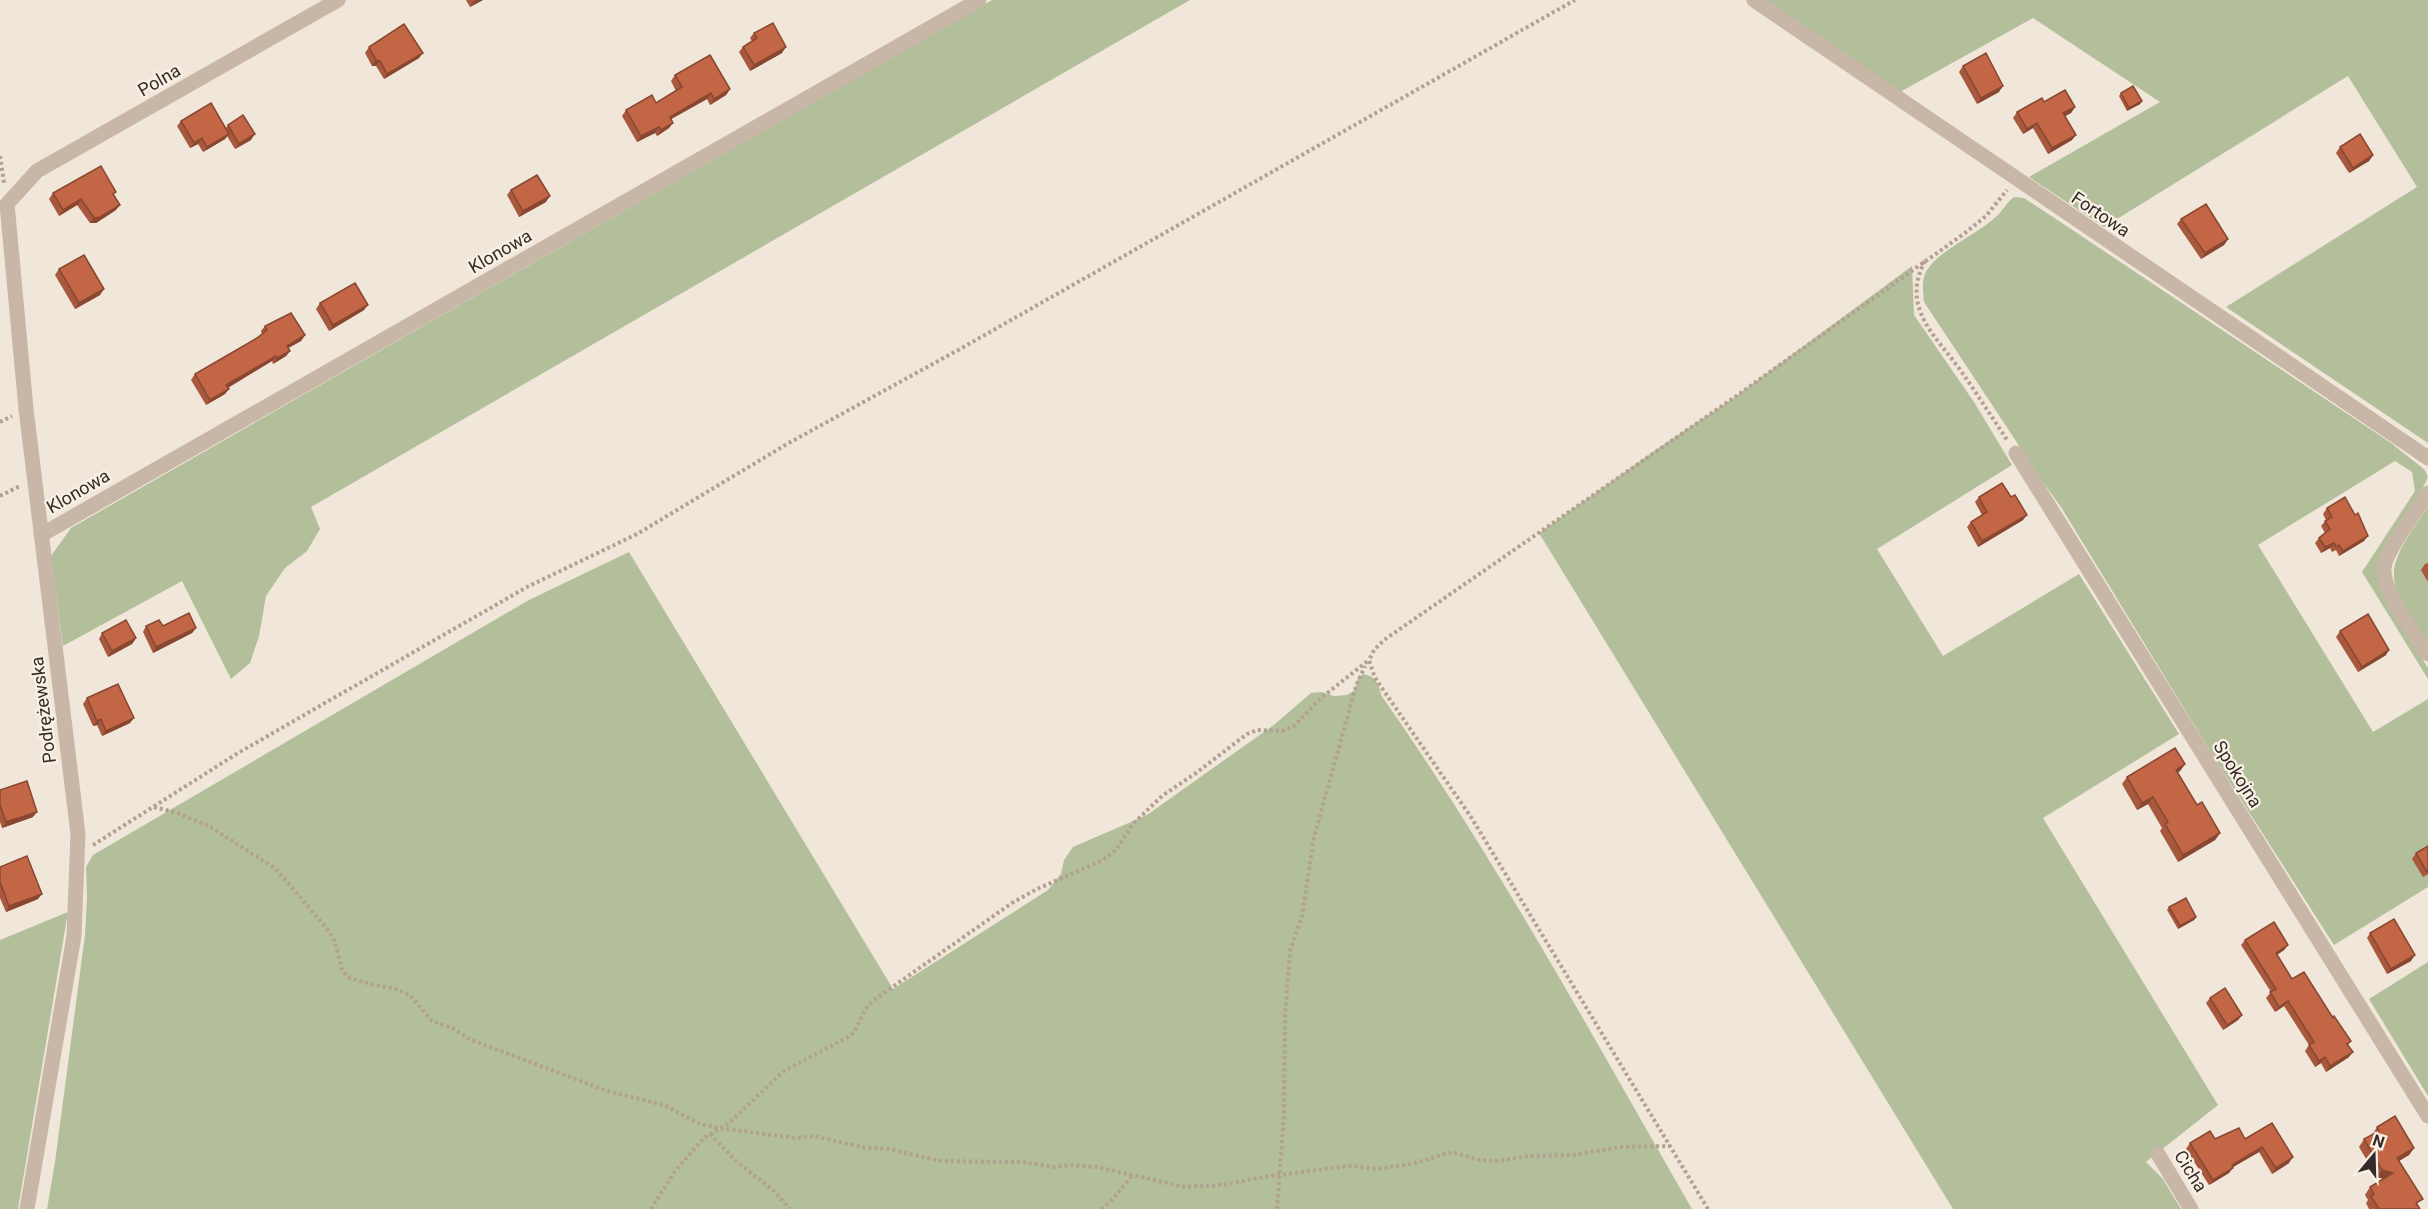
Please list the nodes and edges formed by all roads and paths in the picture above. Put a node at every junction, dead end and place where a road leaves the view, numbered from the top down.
1 (338, 0) edge
2 (979, 0) edge
3 (1575, 0) edge
4 (1754, 0) edge
5 (2014, 178) junction
6 (7, 204) joint
7 (1927, 258) junction
8 (2016, 453) joint
9 (2428, 458) edge
10 (2428, 493) edge
11 (41, 535) junction
12 (2428, 654) edge
13 (1369, 660) junction
14 (153, 807) junction
15 (77, 855) junction
16 (2428, 1116) edge
17 (720, 1128) junction
18 (710, 1134) junction
19 (1669, 1146) junction
20 (2158, 1154) dead end
21 (1279, 1175) junction
22 (1132, 1176) junction
23 (27, 1209) edge
24 (651, 1209) edge
25 (790, 1209) edge
26 (1101, 1209) edge
27 (1277, 1209) edge
28 (1708, 1209) edge
29 (2191, 1209) edge

1 - 6 street, Polna
2 - 11 street, Klonowa
3 - 14 path
4 - 5 street, Fortowa
5 - 7 path
5 - 9 street, Fortowa
6 - 11 street, Podrężewska
7 - 8 path
7 - 13 path
8 - 16 street, Spokojna
10 - 12 street
11 - 15 street, Podrężewska
13 - 17 path
13 - 19 path
13 - 21 path
14 - 15 path
14 - 17 path
15 - 23 street, Podrężewska
17 - 18 path
17 - 22 path
18 - 24 path
18 - 25 path
19 - 21 path
19 - 28 path
20 - 29 street, Cicha
21 - 22 path
21 - 27 path
22 - 26 path

